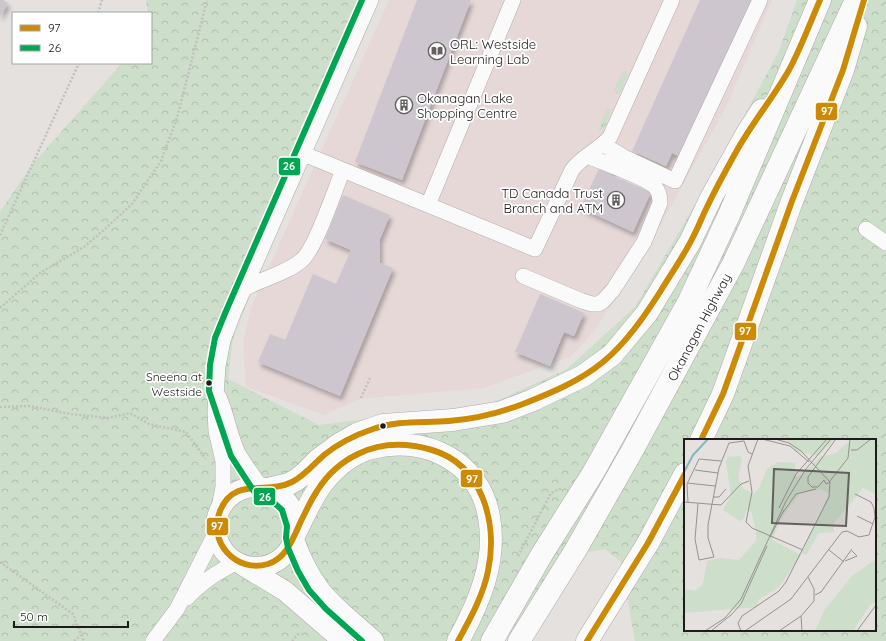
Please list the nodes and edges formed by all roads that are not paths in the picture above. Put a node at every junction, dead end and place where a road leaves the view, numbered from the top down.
1 (371, 0) edge
2 (513, 0) edge
3 (672, 0) edge
4 (760, 0) edge
5 (820, 0) edge
6 (856, 0) edge
7 (864, 0) edge
8 (790, 69) junction
9 (604, 145) junction
10 (304, 154) junction
11 (587, 156) junction
12 (343, 170) junction
13 (428, 205) junction
14 (866, 229) dead end
15 (886, 243) edge
16 (523, 276) dead end
17 (244, 289) junction
18 (217, 391) junction
19 (701, 439) edge
20 (684, 476) edge
21 (264, 488) junction
22 (218, 513) junction
23 (216, 532) junction
24 (294, 537) junction
25 (239, 563) junction
26 (176, 609) junction
27 (153, 641) edge
28 (343, 641) edge
29 (374, 641) edge
30 (458, 641) edge
31 (492, 641) edge
32 (519, 641) edge
33 (587, 641) edge

1 - 10 street
2 - 13 street
3 - 9 street
4 - 9 street
5 - 8 highway, Okanagan Highway
6 - 32 highway, Okanagan Highway
7 - 19 highway
8 - 21 highway
8 - 31 highway, Okanagan Highway
9 - 11 street
10 - 12 street
10 - 17 street
11 - 13 street
11 - 16 street
12 - 13 street
12 - 17 street
14 - 15 street
17 - 18 street
18 - 21 street
18 - 22 street
20 - 33 highway
21 - 22 main road
21 - 24 main road
22 - 23 main road
23 - 25 main road
23 - 26 street
24 - 25 main road
24 - 29 main road
24 - 30 highway
25 - 26 street
25 - 28 main road
26 - 27 street

